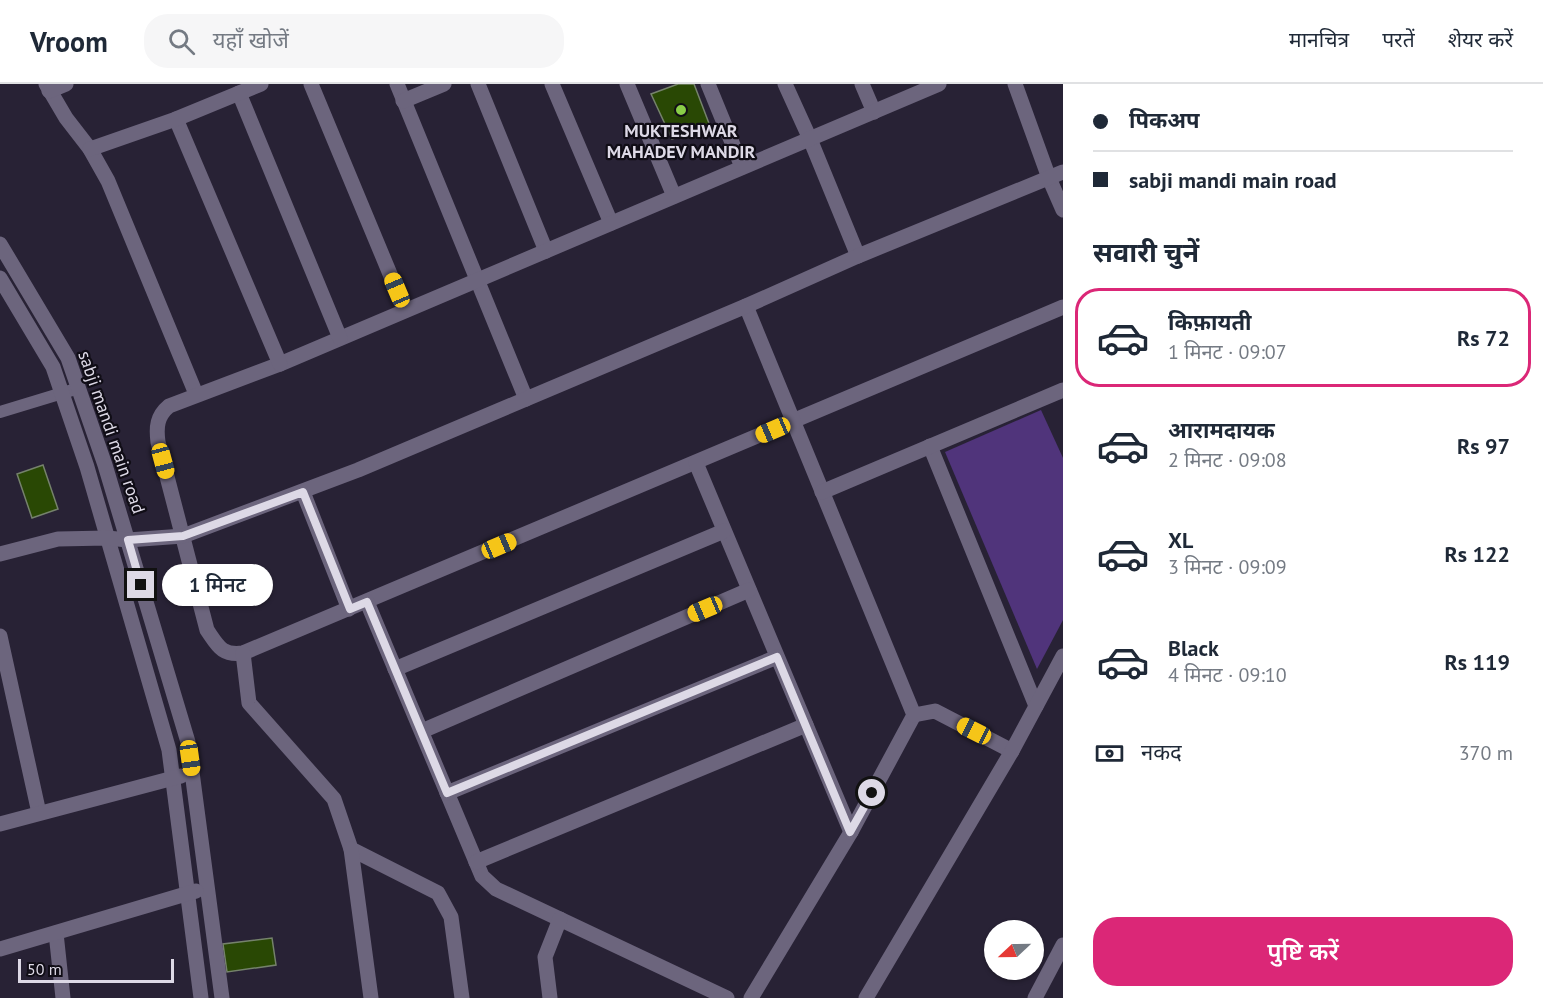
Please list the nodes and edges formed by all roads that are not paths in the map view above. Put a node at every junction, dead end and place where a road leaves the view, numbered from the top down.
1 (66, 84) edge
2 (261, 84) edge
3 (311, 84) edge
4 (397, 84) edge
5 (444, 84) edge
6 (478, 84) edge
7 (552, 84) edge
8 (627, 84) edge
9 (708, 84) edge
10 (785, 84) edge
11 (862, 84) edge
12 (939, 84) edge
13 (1015, 84) edge
14 (48, 87) edge
15 (239, 93) junction
16 (404, 101) junction
17 (874, 112) junction
18 (176, 119) junction
19 (810, 138) junction
20 (90, 149) junction
21 (742, 167) junction
22 (1056, 175) edge
23 (674, 196) junction
24 (1063, 210) edge
25 (611, 223) junction
26 (0, 244) edge
27 (546, 251) junction
28 (858, 256) junction
29 (0, 278) edge
30 (477, 280) junction
31 (746, 306) junction
32 (1063, 307) edge
33 (405, 310) junction
34 (340, 338) junction
35 (279, 364) junction
36 (79, 388) junction
37 (1063, 390) edge
38 (62, 393) junction
39 (196, 394) junction
40 (526, 399) junction
41 (0, 412) edge
42 (793, 422) junction
43 (930, 446) junction
44 (696, 463) junction
45 (303, 492) junction
46 (822, 492) junction
47 (724, 531) junction
48 (183, 536) junction
49 (107, 538) junction
50 (128, 540) junction
51 (0, 554) edge
52 (749, 590) junction
53 (367, 602) junction
54 (350, 609) junction
55 (0, 636) edge
56 (243, 653) junction
57 (1063, 656) edge
58 (777, 657) junction
59 (395, 669) junction
60 (1036, 706) junction
61 (914, 715) junction
62 (806, 725) junction
63 (422, 732) junction
64 (1012, 751) junction
65 (193, 775) junction
66 (173, 777) junction
67 (447, 793) junction
68 (39, 813) junction
69 (0, 824) edge
70 (850, 832) junction
71 (351, 849) junction
72 (476, 862) junction
73 (207, 887) junction
74 (188, 894) junction
75 (560, 919) junction
76 (56, 933) junction
77 (1063, 945) edge
78 (0, 949) edge
79 (63, 998) edge
80 (201, 998) edge
81 (222, 998) edge
82 (371, 998) edge
83 (462, 998) edge
84 (550, 998) edge
85 (727, 998) edge
86 (751, 998) edge
87 (866, 998) edge
88 (1035, 998) edge

1 - 14 street
2 - 15 street
3 - 33 street
4 - 16 street
5 - 16 street
6 - 27 street
7 - 25 street
8 - 23 street
9 - 21 street
10 - 19 street
11 - 17 street
12 - 17 street
13 - 22 street
14 - 20 street
15 - 18 street
15 - 34 street
16 - 30 street
17 - 19 street
18 - 20 street
18 - 35 street
19 - 21 street
19 - 28 street
20 - 39 street
21 - 23 street
22 - 24 street
22 - 28 street
23 - 25 street
25 - 27 street
26 - 36 street, sabji mandi main road
27 - 30 street
28 - 31 street
29 - 38 street
30 - 33 street
30 - 40 street
31 - 40 street
31 - 42 street
32 - 42 street
33 - 34 street
34 - 35 street
35 - 39 street
36 - 38 lane
36 - 50 street, sabji mandi main road
37 - 43 street
38 - 41 lane
38 - 49 street
39 - 48 street
40 - 45 street
42 - 44 street
42 - 46 street
43 - 46 street
43 - 60 street
44 - 47 street
44 - 53 street
45 - 48 street
45 - 54 street
46 - 61 street
47 - 52 street
47 - 59 street
48 - 50 street
48 - 56 street
49 - 50 street
49 - 51 street
49 - 66 street
50 - 65 street, sabji mandi main road
52 - 58 street
52 - 63 street
53 - 54 street
53 - 59 street
54 - 56 street
55 - 68 street
56 - 71 street
57 - 60 street
58 - 62 street
58 - 67 street
59 - 63 street
60 - 64 street
61 - 64 street
61 - 70 street
62 - 70 street
62 - 72 street
63 - 67 street
64 - 87 street
65 - 66 street
65 - 73 street, sabji mandi main road
66 - 68 street
66 - 74 street
67 - 72 street
68 - 69 street
70 - 86 street
71 - 82 street
71 - 83 street
72 - 75 street
73 - 74 street
73 - 81 street, sabji mandi main road
74 - 76 street
74 - 80 street
75 - 84 street
75 - 85 street
76 - 78 street
76 - 79 street
77 - 88 street

